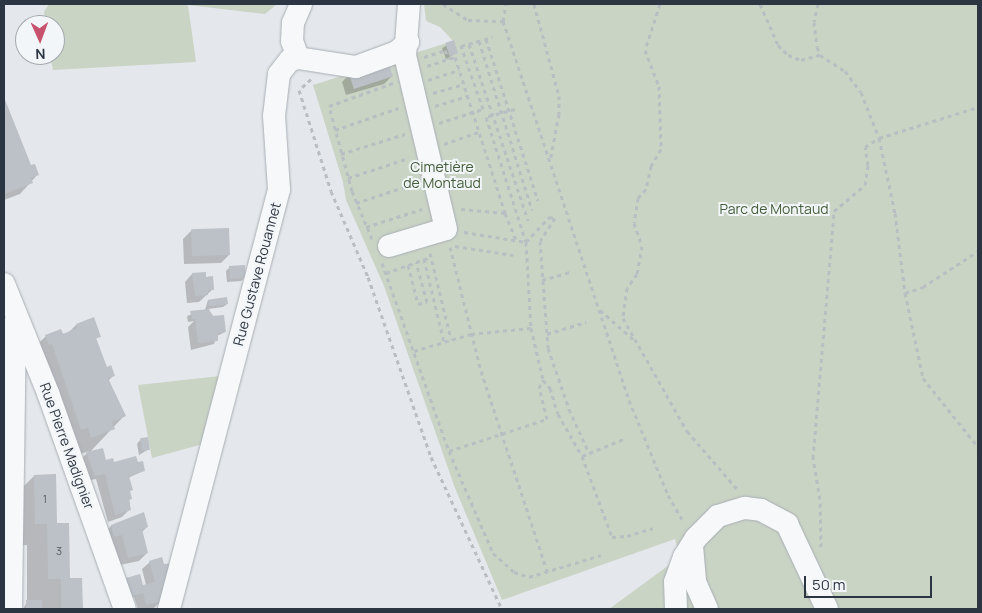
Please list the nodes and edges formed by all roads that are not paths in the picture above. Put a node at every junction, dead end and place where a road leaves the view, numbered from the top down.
1 (301, 4) edge
2 (409, 4) edge
3 (298, 58) junction
4 (413, 86) junction
5 (381, 249) road end
6 (4, 284) edge
7 (15, 313) junction
8 (694, 542) junction
9 (11, 609) edge
10 (125, 609) edge
11 (169, 609) edge
12 (676, 609) edge
13 (707, 609) edge
14 (827, 609) edge

1 - 3 street
2 - 4 street
3 - 4 street
3 - 11 street, Rue Gustave Rouannet
4 - 5 street
6 - 7 street, Rue Pierre Madignier
7 - 9 street
7 - 10 street, Rue Pierre Madignier
8 - 12 street
8 - 13 street
8 - 14 street

